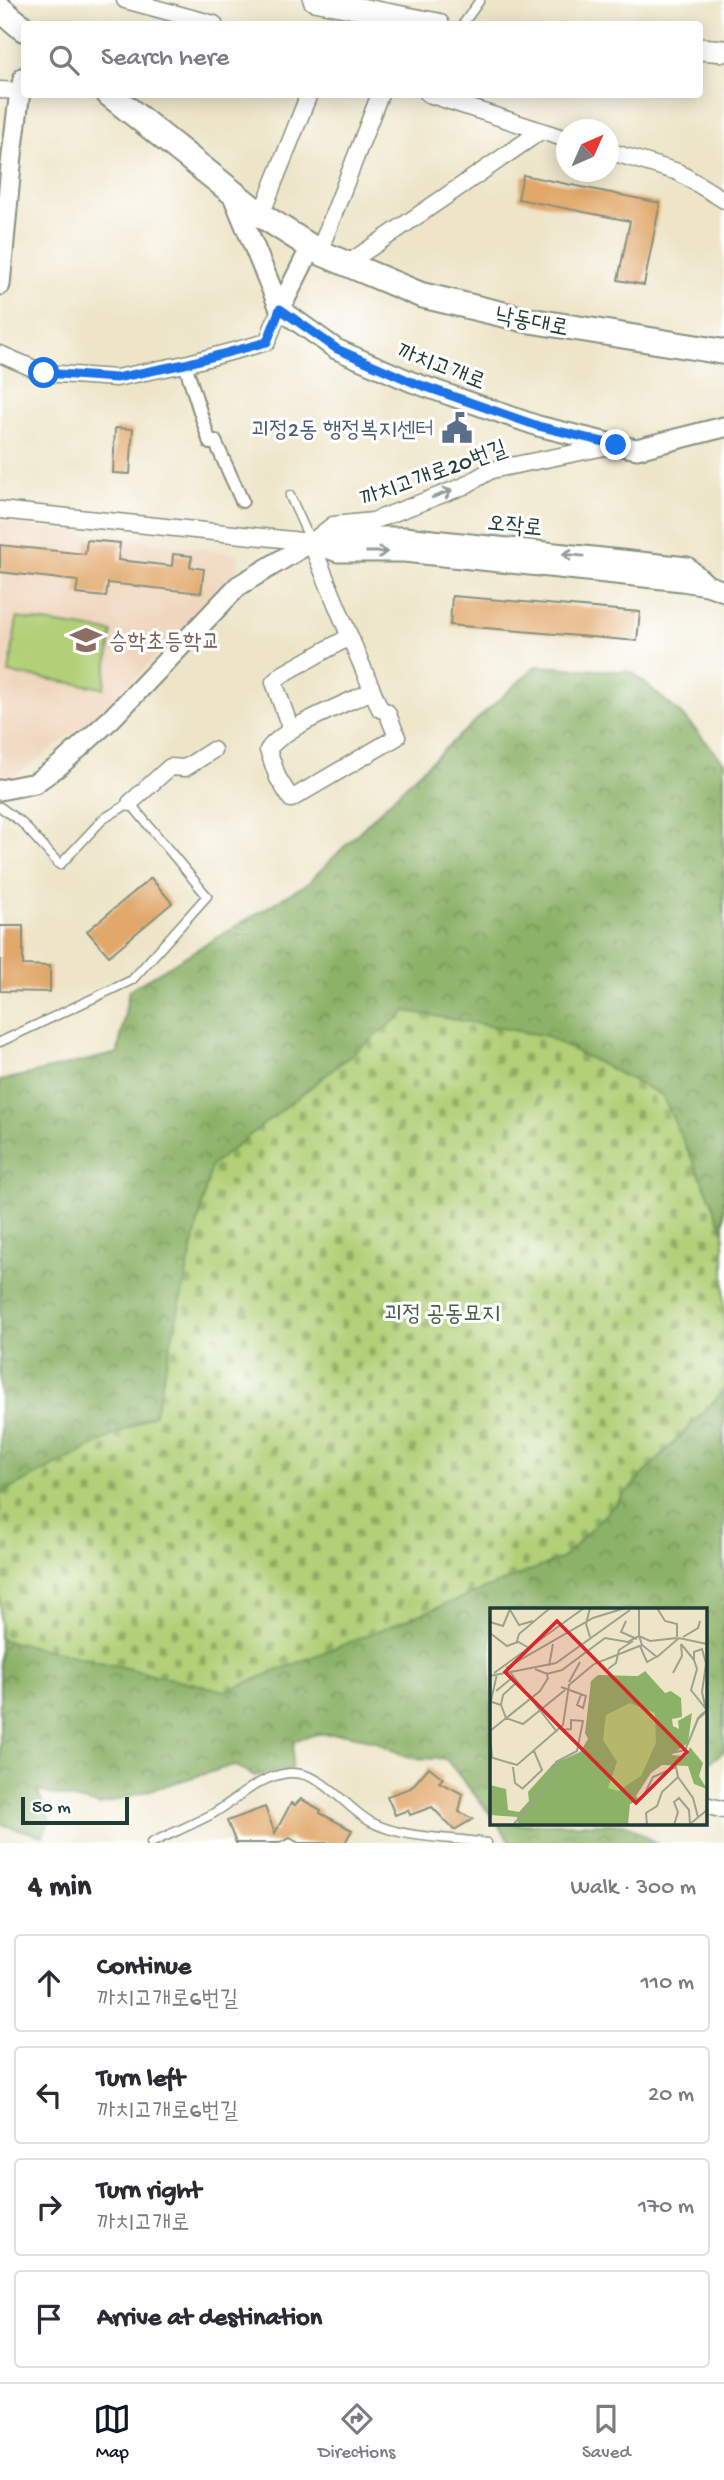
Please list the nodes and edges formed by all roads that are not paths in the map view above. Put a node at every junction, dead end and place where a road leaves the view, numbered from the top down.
1 (125, 0) edge
2 (480, 0) edge
3 (328, 1) edge
4 (0, 9) edge
5 (203, 21) edge
6 (424, 21) edge
7 (465, 21) edge
8 (21, 26) edge
9 (703, 49) edge
10 (724, 51) edge
11 (21, 84) edge
12 (21, 88) edge
13 (0, 90) edge
14 (113, 98) edge
15 (307, 98) edge
16 (378, 98) edge
17 (440, 98) edge
18 (541, 131) junction
19 (556, 135) edge
20 (6, 153) edge
21 (619, 154) edge
22 (230, 189) junction
23 (724, 200) edge
24 (261, 215) junction
25 (315, 250) junction
26 (346, 264) junction
27 (0, 285) edge
28 (280, 309) junction
29 (724, 352) edge
30 (0, 354) edge
31 (185, 364) junction
32 (724, 427) edge
33 (616, 445) junction
34 (290, 496) dead end
35 (242, 501) dead end
36 (0, 510) edge
37 (311, 542) junction
38 (716, 588) edge
39 (349, 637) junction
40 (372, 691) junction
41 (291, 730) junction
42 (213, 750) dead end
43 (0, 790) edge
44 (130, 803) junction
45 (0, 807) edge
46 (0, 1042) edge
47 (706, 1805) edge
48 (724, 1810) edge
49 (151, 1843) edge
50 (487, 1843) edge

1 - 5 street
2 - 7 lane
3 - 6 main road
4 - 8 main road
9 - 10 main road
11 - 13 street
12 - 20 street
14 - 22 main road, 낙동대로
15 - 24 street
16 - 25 street
17 - 18 street
18 - 19 street
18 - 26 street
20 - 27 street
21 - 23 street
22 - 24 main road, 낙동대로
22 - 28 street
24 - 25 main road, 낙동대로
25 - 26 main road, 낙동대로
25 - 28 street
26 - 29 main road, 낙동대로
28 - 31 street
28 - 33 street, 까치고개로
30 - 31 street
31 - 35 street
32 - 33 street, 까치고개로
37 -> 33 street, 까치고개로20번길
34 - 37 lane
36 - 37 street
37 - 38 street, 오작로
37 - 39 street
37 - 43 street
39 - 40 street
39 - 41 street
40 - 41 street
40 - 41 street
42 - 44 street
44 - 45 lane
44 - 46 lane
47 - 48 street
49 - 50 lane

